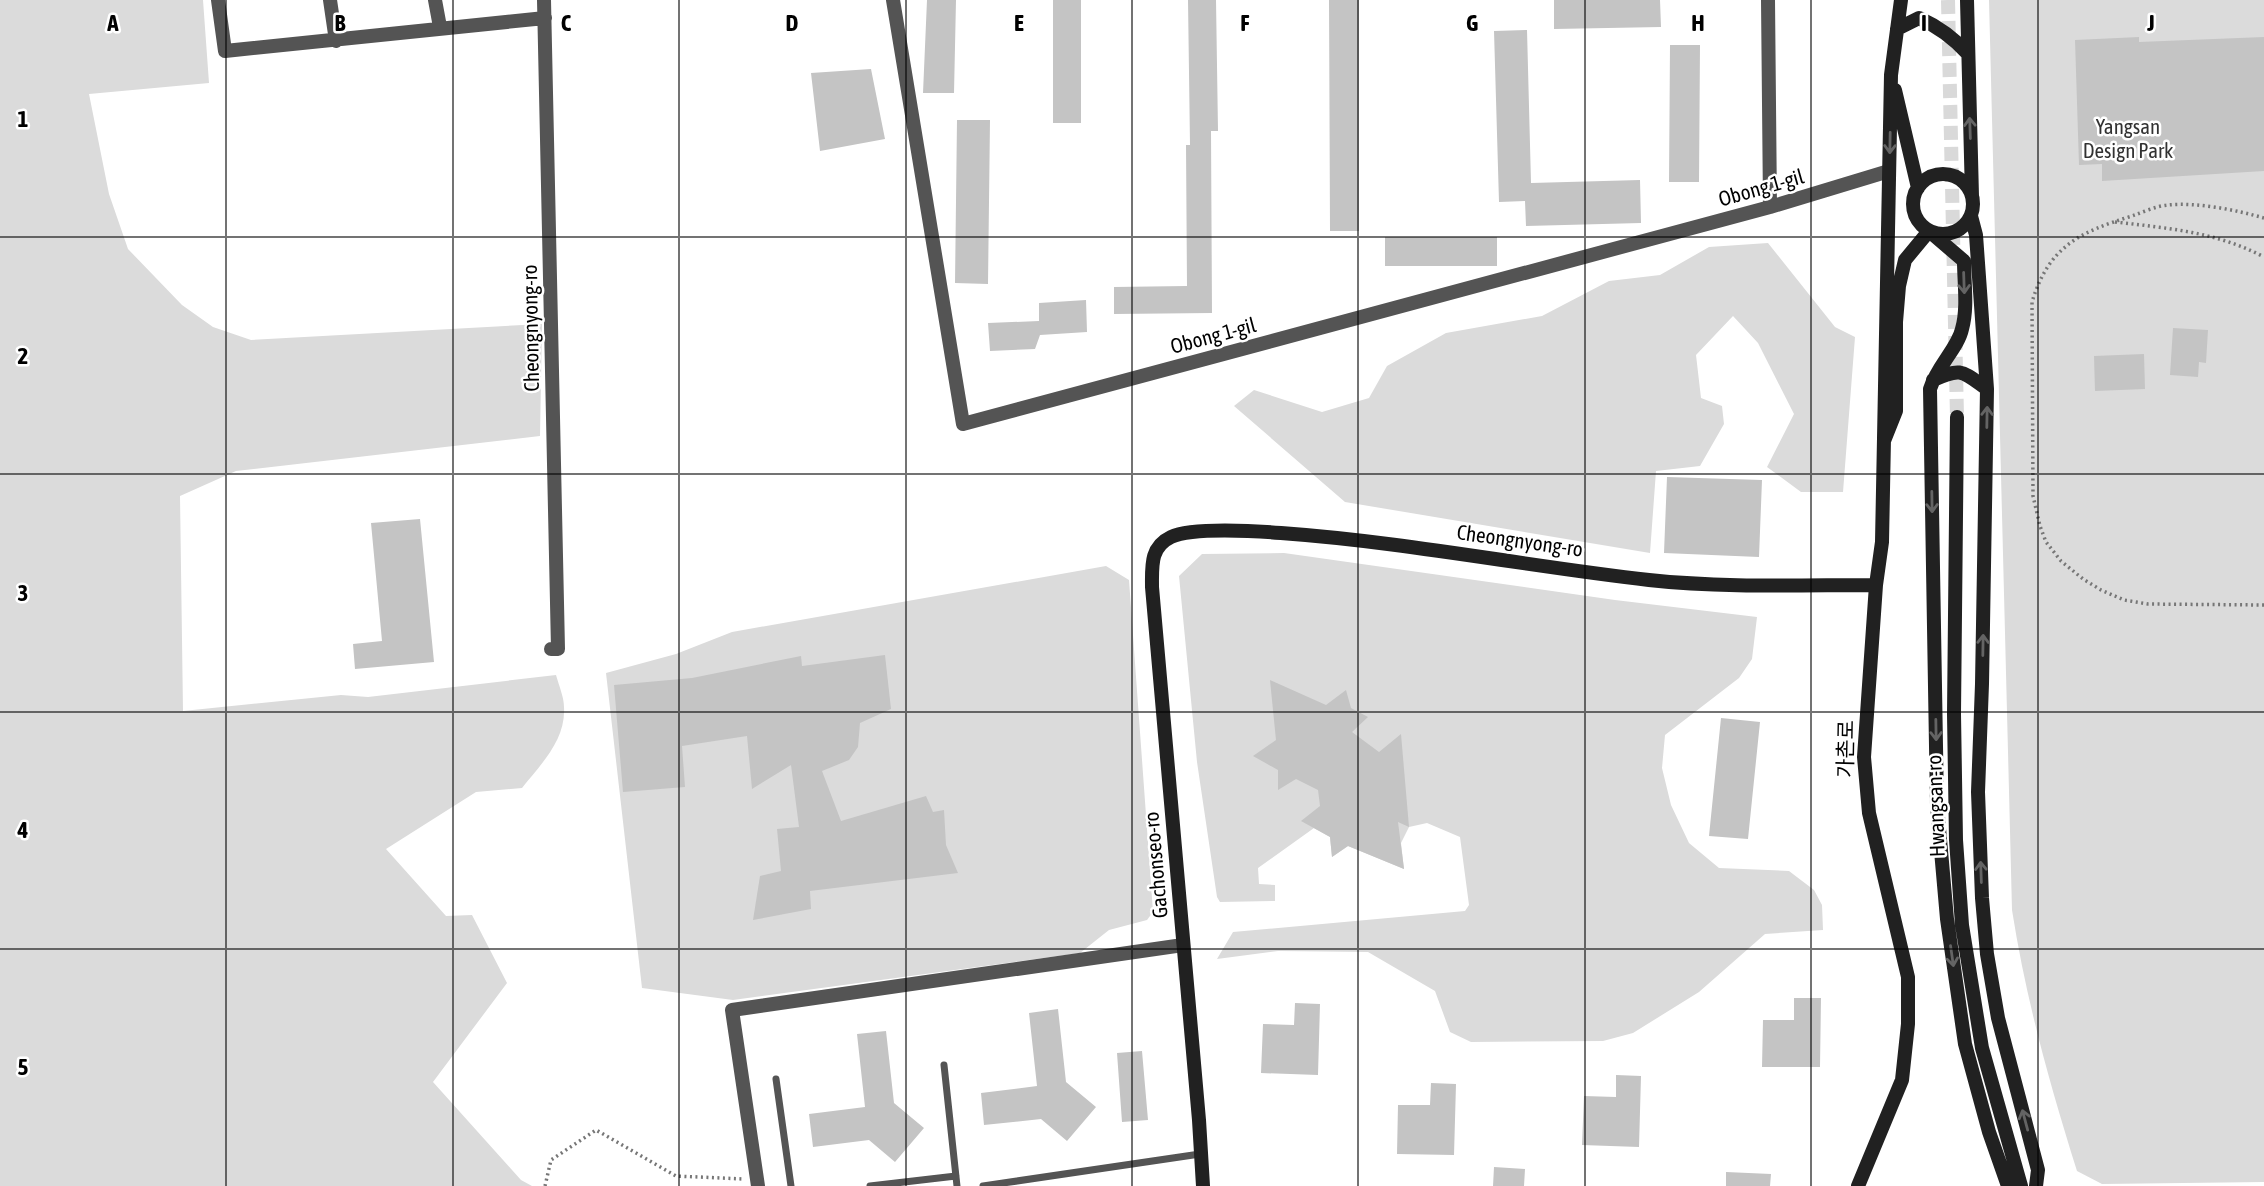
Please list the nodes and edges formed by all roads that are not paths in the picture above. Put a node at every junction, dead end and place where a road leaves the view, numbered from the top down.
1 (218, 0) edge
2 (330, 0) edge
3 (435, 0) edge
4 (544, 0) edge
5 (893, 0) edge
6 (1768, 0) edge
7 (1901, 0) edge
8 (1967, 0) edge
9 (545, 18) junction
10 (440, 27) junction
11 (1897, 29) junction
12 (336, 41) junction
13 (1968, 54) junction
14 (1891, 75) junction
15 (1889, 171) junction
16 (1918, 188) junction
17 (1972, 196) junction
18 (1770, 207) junction
19 (1971, 216) junction
20 (1929, 230) junction
21 (1933, 380) junction
22 (1987, 389) junction
23 (1957, 417) tunnel mouth
24 (1884, 441) junction
25 (1160, 543) joint
26 (1876, 585) junction
27 (551, 649) dead end
28 (1183, 945) junction
29 (944, 1065) dead end
30 (776, 1079) dead end
31 (1201, 1154) junction
32 (956, 1176) junction
33 (757, 1183) edge
34 (791, 1186) edge
35 (870, 1186) edge
36 (957, 1186) edge
37 (983, 1186) edge
38 (1203, 1186) edge
39 (1858, 1186) edge
40 (2008, 1186) edge
41 (2021, 1186) edge
42 (2036, 1186) edge

1 - 12 street
2 - 12 street
3 - 10 street
4 - 9 street, Cheongnyong-ro
5 - 18 street, Obong 1-gil
6 - 18 street
7 - 11 main road, 가촌로
8 - 13 main road
9 - 10 street
9 - 27 street, Cheongnyong-ro
10 - 12 street
11 - 13 main road
11 - 14 main road, 가촌로
17 -> 13 main road
14 -> 15 main road, 가촌로
14 - 16 main road
15 - 18 street, Obong 1-gil
15 - 24 main road, 가촌로
16 - 17 main road
16 - 20 main road
17 - 19 main road
19 - 20 main road
19 - 22 main road
20 -> 21 main road
20 - 24 main road
21 - 22 main road
21 -> 40 main road
42 -> 22 main road
23 - 41 main road, Hwangsan-ro
24 - 26 main road, 가촌로
25 - 26 main road, Cheongnyong-ro
25 - 28 main road, Gachonseo-ro
26 - 39 main road, 가촌로
28 - 31 main road, Gachonseo-ro
28 - 33 street
29 - 32 lane
30 - 34 lane
31 - 37 lane
31 - 38 main road, Gachonseo-ro
32 - 35 lane
32 - 36 lane

